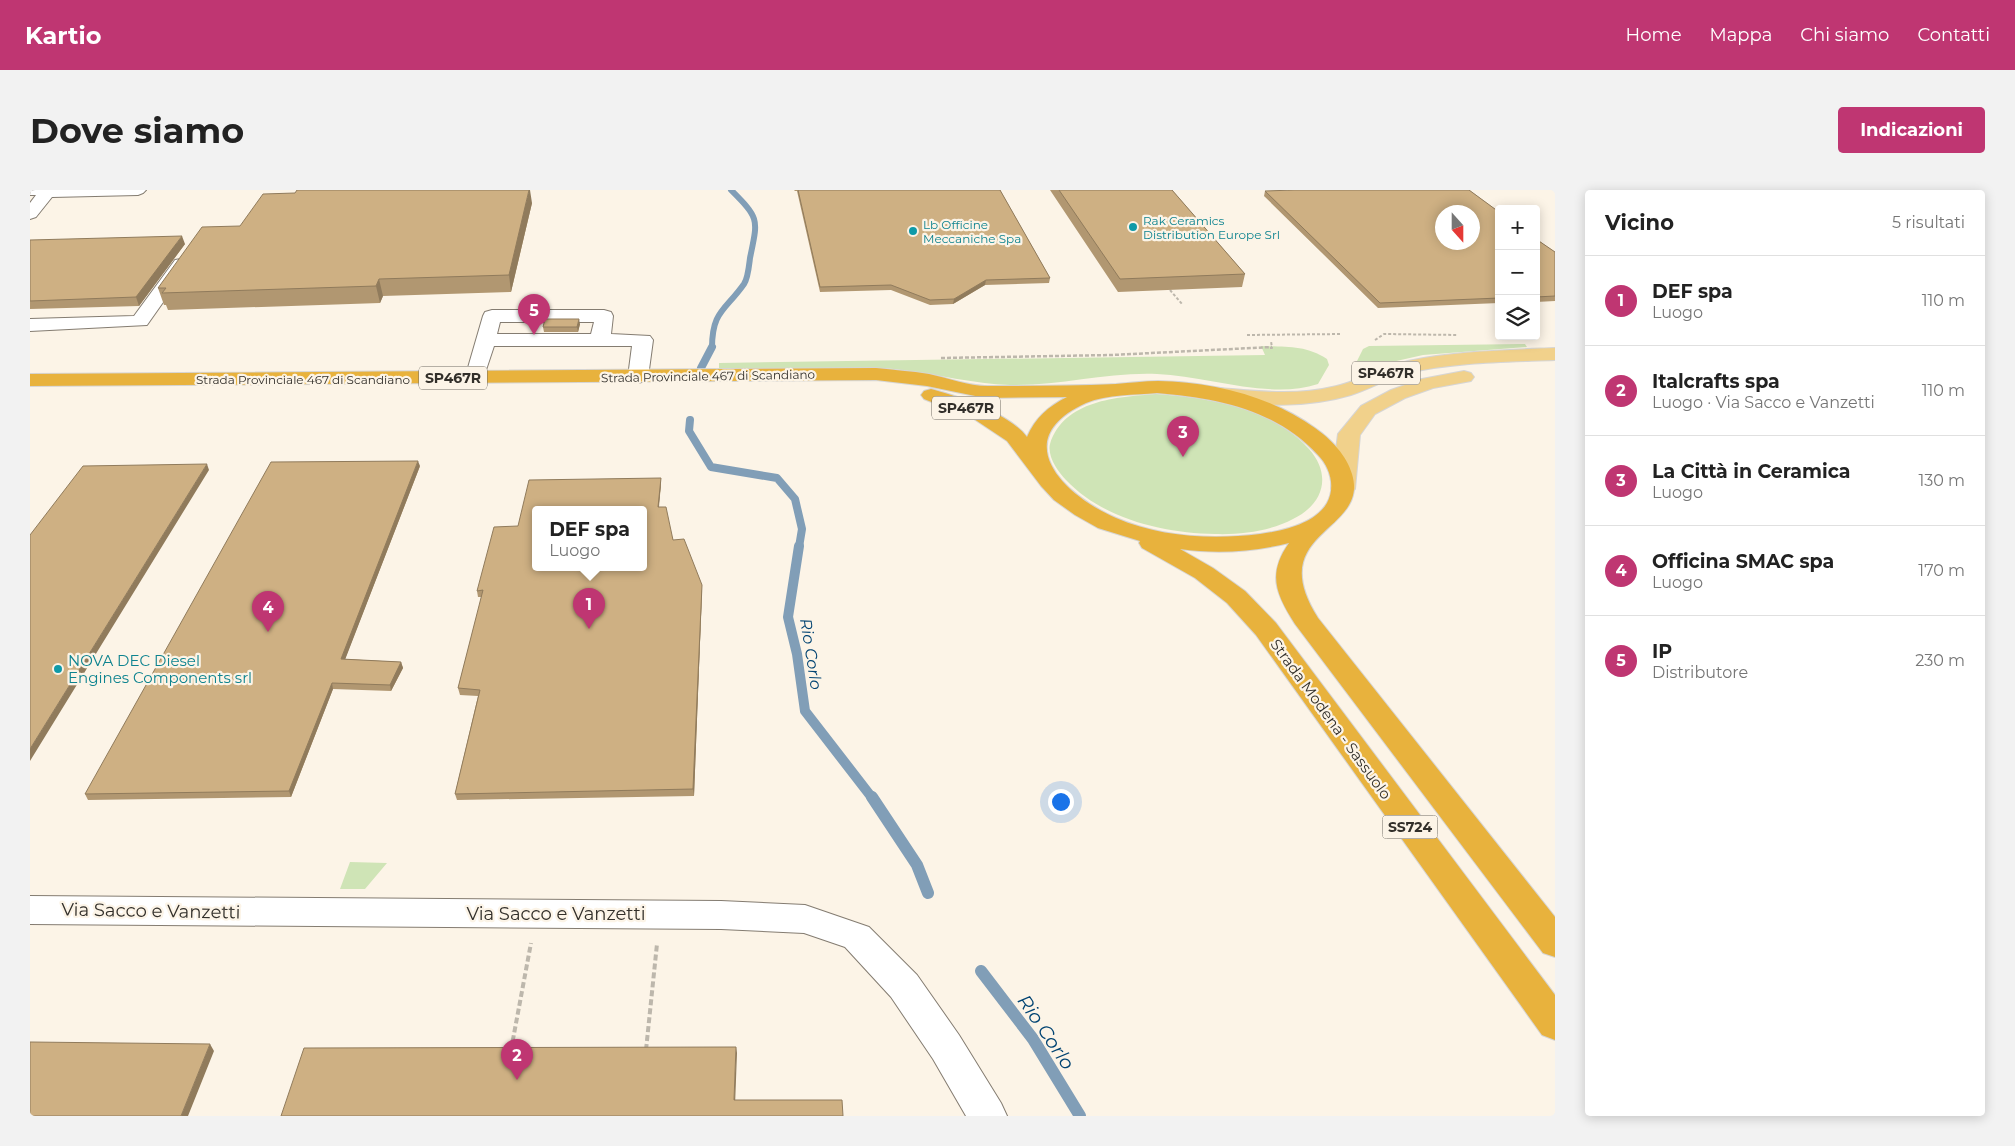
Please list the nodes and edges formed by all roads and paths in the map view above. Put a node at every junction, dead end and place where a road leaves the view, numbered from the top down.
1 (30, 190) edge
2 (138, 190) edge
3 (47, 192) junction
4 (30, 214) edge
5 (190, 252) edge
6 (1170, 290) edge
7 (1182, 304) dead end
8 (30, 325) edge
9 (1342, 334) dead end
10 (1460, 334) dead end
11 (1247, 335) dead end
12 (1375, 340) dead end
13 (1271, 342) dead end
14 (1555, 354) edge
15 (936, 358) dead end
16 (1555, 370) edge
17 (638, 377) junction
18 (474, 378) junction
19 (30, 380) edge
20 (871, 380) junction
21 (30, 390) edge
22 (1115, 390) junction
23 (1219, 394) junction
24 (1042, 473) junction
25 (1343, 489) junction
26 (1317, 524) junction
27 (1122, 528) junction
28 (30, 910) edge
29 (532, 938) dead end
30 (658, 938) dead end
31 (1555, 943) edge
32 (1555, 1024) edge
33 (510, 1053) edge
34 (646, 1053) edge
35 (988, 1116) edge

1 - 3 street
2 - 3 street
3 - 4 street
5 - 8 street
6 - 7 path
9 - 11 path
10 - 12 path
13 - 15 path
14 - 23 main road, SP467R
16 - 25 main road, SP467R
17 - 18 highway, Strada Provinciale 467 di Scandiano / SP467R
17 - 18 street
17 - 20 highway, Strada Provinciale 467 di Scandiano / SP467R
18 - 19 highway, Strada Provinciale 467 di Scandiano / SP467R
20 - 21 highway, Strada Provinciale 467 di Scandiano / SP467R
20 - 22 highway, SP467R
20 - 24 highway, SP467R
22 - 23 highway
22 - 24 highway
23 - 25 highway
24 - 27 highway
25 - 26 highway
26 - 27 highway
26 - 31 highway, SS724
27 - 32 highway, Strada Modena - Sassuolo / SS724
28 - 35 street, Via Sacco e Vanzetti
29 - 33 path
30 - 34 path

